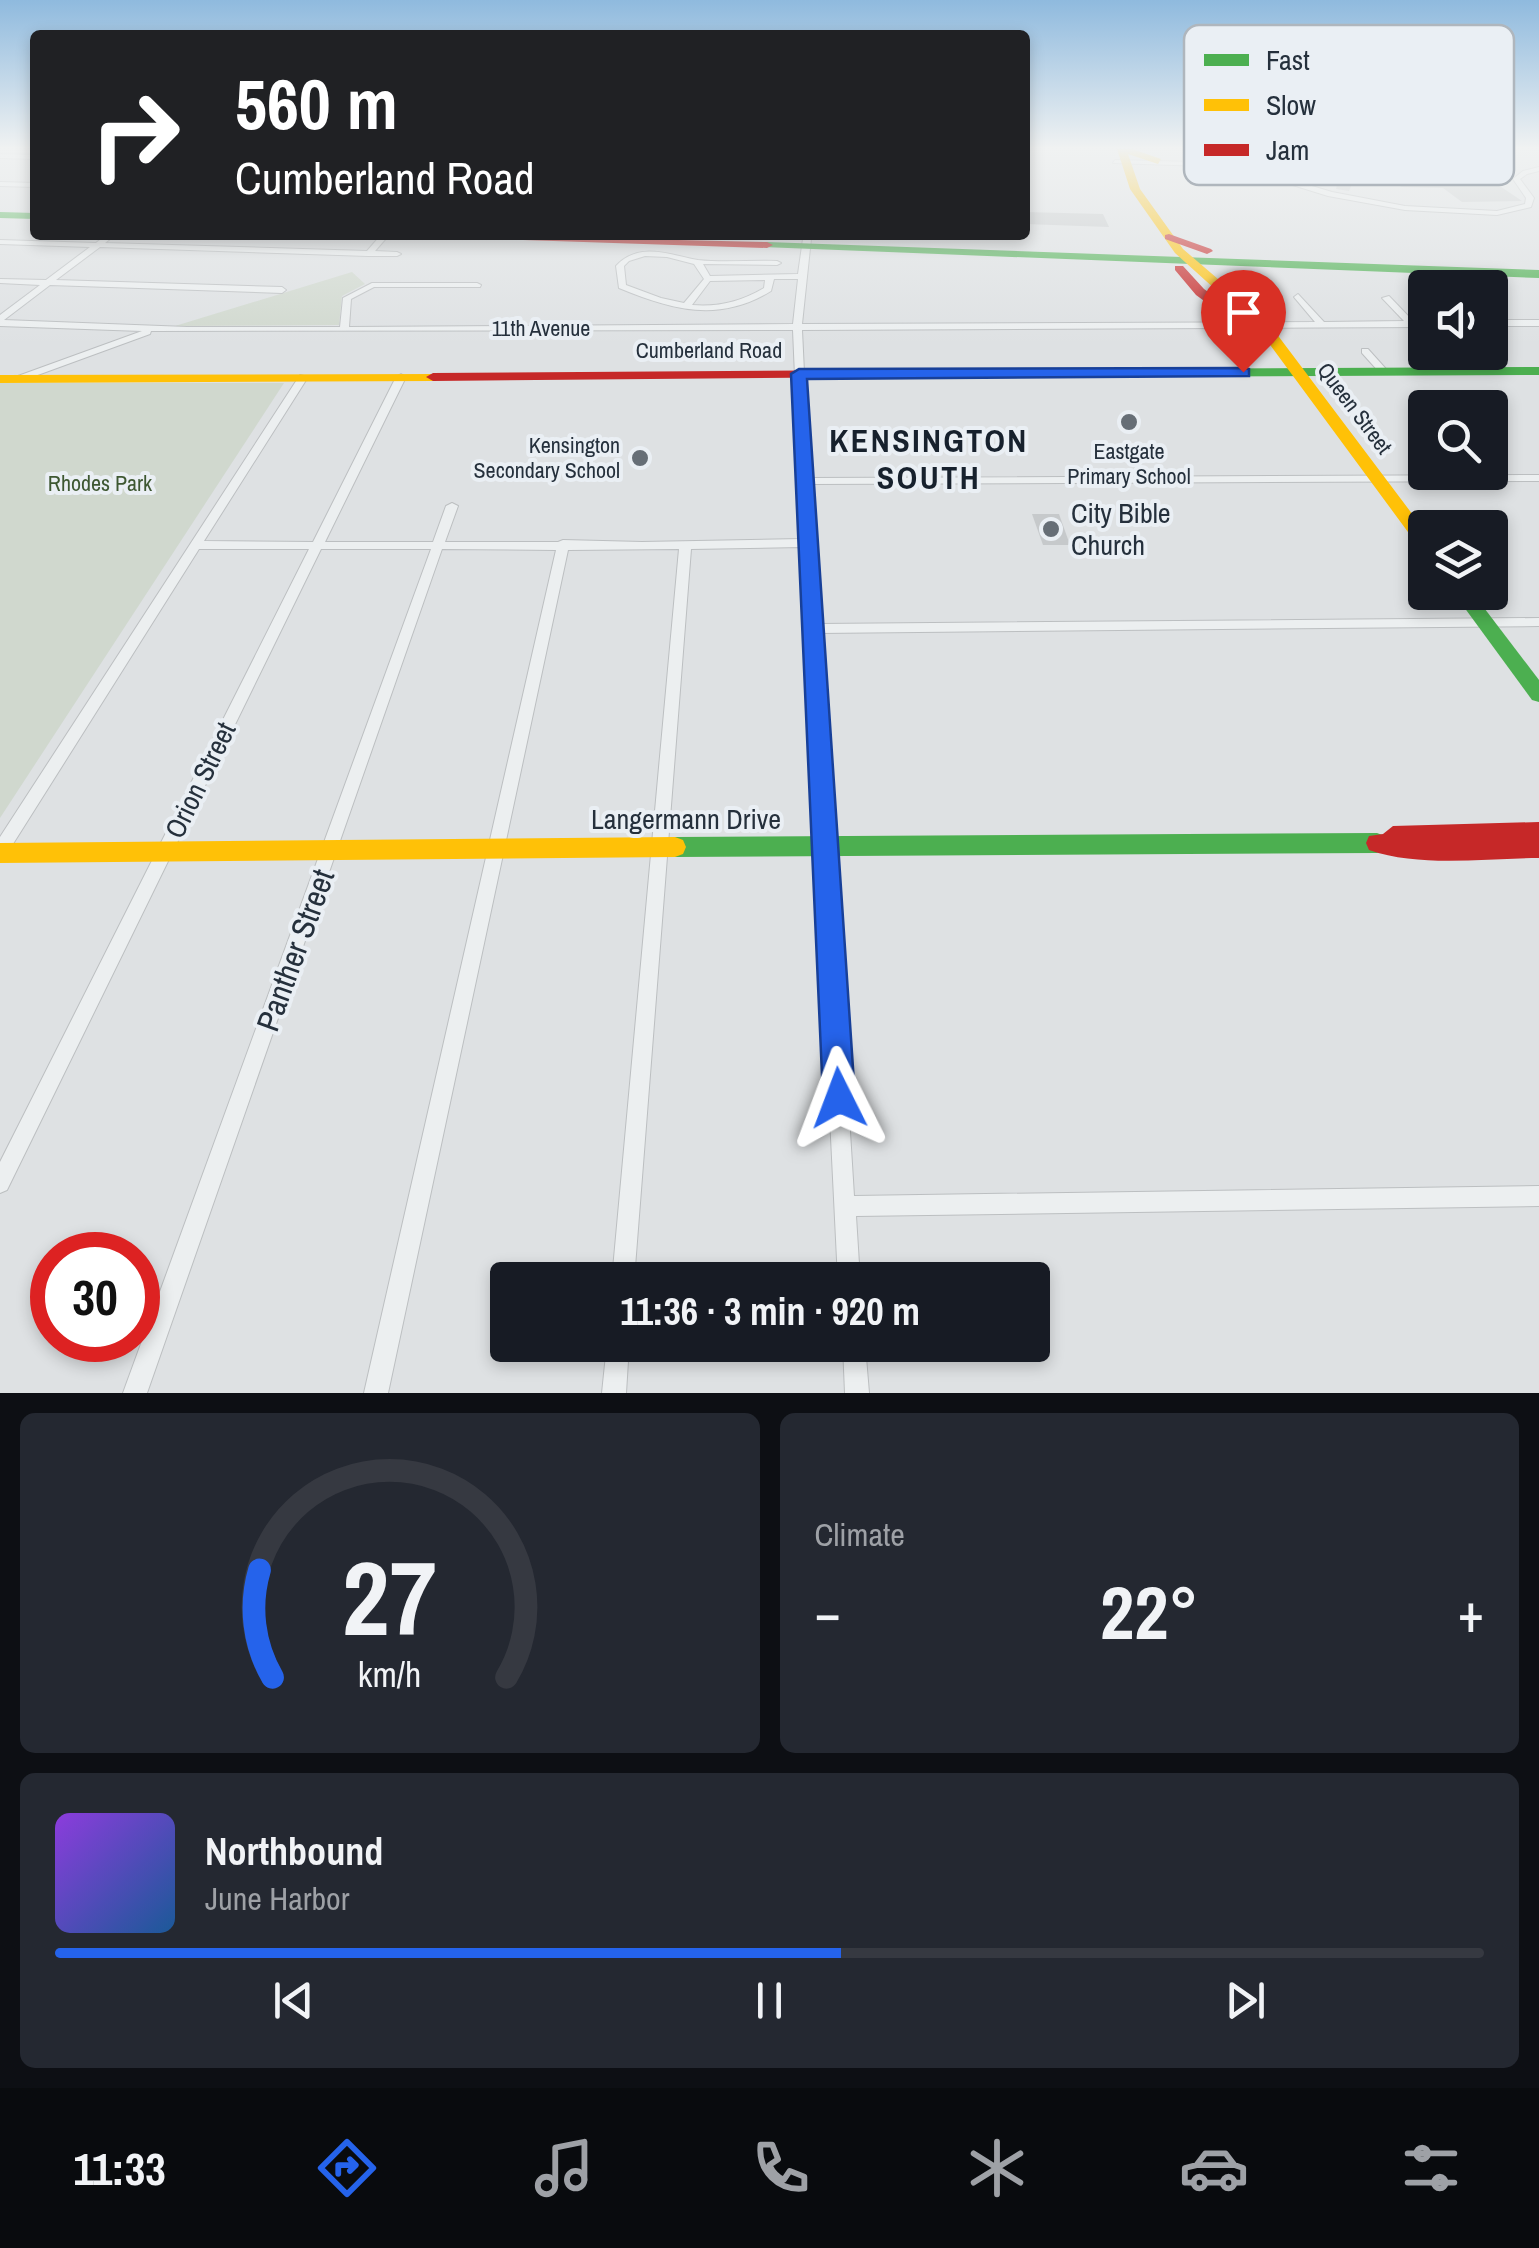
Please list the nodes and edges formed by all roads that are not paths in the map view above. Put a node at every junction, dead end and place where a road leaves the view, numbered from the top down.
1 (1150, 214) edge
2 (1469, 214) edge
3 (1523, 214) edge
4 (0, 217) edge
5 (30, 218) edge
6 (104, 240) edge
7 (381, 240) edge
8 (709, 240) edge
9 (762, 240) edge
10 (0, 242) edge
11 (806, 242) junction
12 (97, 245) junction
13 (1173, 251) junction
14 (368, 254) junction
15 (397, 254) dead end
16 (1234, 257) junction
17 (697, 262) junction
18 (777, 264) dead end
19 (1539, 272) edge
20 (802, 276) junction
21 (770, 277) junction
22 (708, 279) junction
23 (1210, 280) junction
24 (0, 281) edge
25 (49, 282) junction
26 (478, 285) dead end
27 (282, 290) dead end
28 (1298, 297) dead end
29 (1386, 298) dead end
30 (685, 307) junction
31 (0, 321) edge
32 (1408, 321) edge
33 (1508, 323) edge
34 (1539, 323) edge
35 (1321, 324) junction
36 (1408, 324) edge
37 (1254, 325) junction
38 (798, 326) junction
39 (155, 329) junction
40 (344, 329) junction
41 (1365, 351) dead end
42 (1539, 370) edge
43 (1461, 371) joint
44 (1296, 372) junction
45 (1382, 372) junction
46 (799, 374) junction
47 (303, 377) junction
48 (401, 377) junction
49 (10, 378) edge
50 (1376, 478) junction
51 (1539, 478) edge
52 (805, 481) junction
53 (452, 506) dead end
54 (1408, 520) edge
55 (809, 542) junction
56 (440, 544) junction
57 (562, 544) junction
58 (196, 545) junction
59 (317, 546) junction
60 (685, 546) junction
61 (1475, 610) edge
62 (1539, 622) edge
63 (1484, 623) junction
64 (814, 629) junction
65 (1539, 695) edge
66 (1539, 832) edge
67 (1372, 842) junction
68 (827, 846) junction
69 (496, 848) junction
70 (658, 848) junction
71 (1539, 848) edge
72 (331, 849) junction
73 (166, 850) junction
74 (0, 852) edge
75 (0, 1183) edge
76 (1539, 1196) edge
77 (844, 1206) junction
78 (625, 1262) edge
79 (848, 1262) edge
80 (617, 1362) edge
81 (855, 1362) edge
82 (136, 1393) edge
83 (376, 1393) edge
84 (614, 1393) edge
85 (857, 1393) edge

1 - 13 main road, Queen Street
2 - 3 street
4 - 5 main road
6 - 12 street
7 - 14 street
8 - 11 main road
9 - 11 main road
10 - 12 street
11 - 13 main road
11 - 20 street
12 - 14 street
12 - 25 street
13 - 16 main road
13 - 23 main road, Queen Street
13 - 37 main road, Queen Street
14 - 15 street
16 - 19 main road
16 - 23 main road
17 - 18 street
17 - 22 street
17 - 30 street
20 - 21 street
20 - 38 street
21 - 22 street
21 - 30 street
22 - 30 street
23 - 37 main road, Queen Street
24 - 25 street
25 - 27 street
25 - 31 street
26 - 40 street
28 - 35 street
29 - 32 street
31 - 39 street, 11th Avenue
33 - 34 street
35 - 36 street, 11th Avenue
35 - 37 street, 11th Avenue
37 - 38 street, 11th Avenue
37 - 44 main road, Queen Street
38 - 40 street, 11th Avenue
38 - 46 street
39 - 40 street, 11th Avenue
39 - 49 street
41 - 45 street
42 - 43 main road, Cumberland Road
43 - 45 main road, Cumberland Road
44 - 45 main road, Cumberland Road
44 - 46 main road, Cumberland Road
44 - 50 main road, Queen Street
46 - 48 main road, Cumberland Road
46 - 52 street
47 - 48 main road, Cumberland Road
47 - 49 main road, Cumberland Road
47 - 58 street
48 - 59 street, Orion Street
50 - 51 street
50 - 52 street
50 - 54 main road, Queen Street
52 - 55 street
53 - 56 street, Panther Street
55 - 60 street
55 - 64 street
56 - 57 street
56 - 59 street
56 - 72 street, Panther Street
57 - 60 street
57 - 69 street
58 - 59 street
58 - 74 street
59 - 73 street, Orion Street
60 - 70 street
61 - 63 main road
62 - 63 street
63 - 64 street
63 - 65 main road
64 - 68 street
66 - 67 main road, Langermann Drive
67 - 68 main road, Langermann Drive
67 - 71 main road, Langermann Drive
68 - 70 main road, Langermann Drive
68 - 77 street
69 - 70 main road, Langermann Drive
69 - 72 main road, Langermann Drive
69 - 83 street
70 - 78 street
72 - 73 main road, Langermann Drive
72 - 82 street, Panther Street
73 - 74 main road, Langermann Drive
73 - 75 street, Orion Street
76 - 77 street
77 - 79 street
80 - 84 street
81 - 85 street

